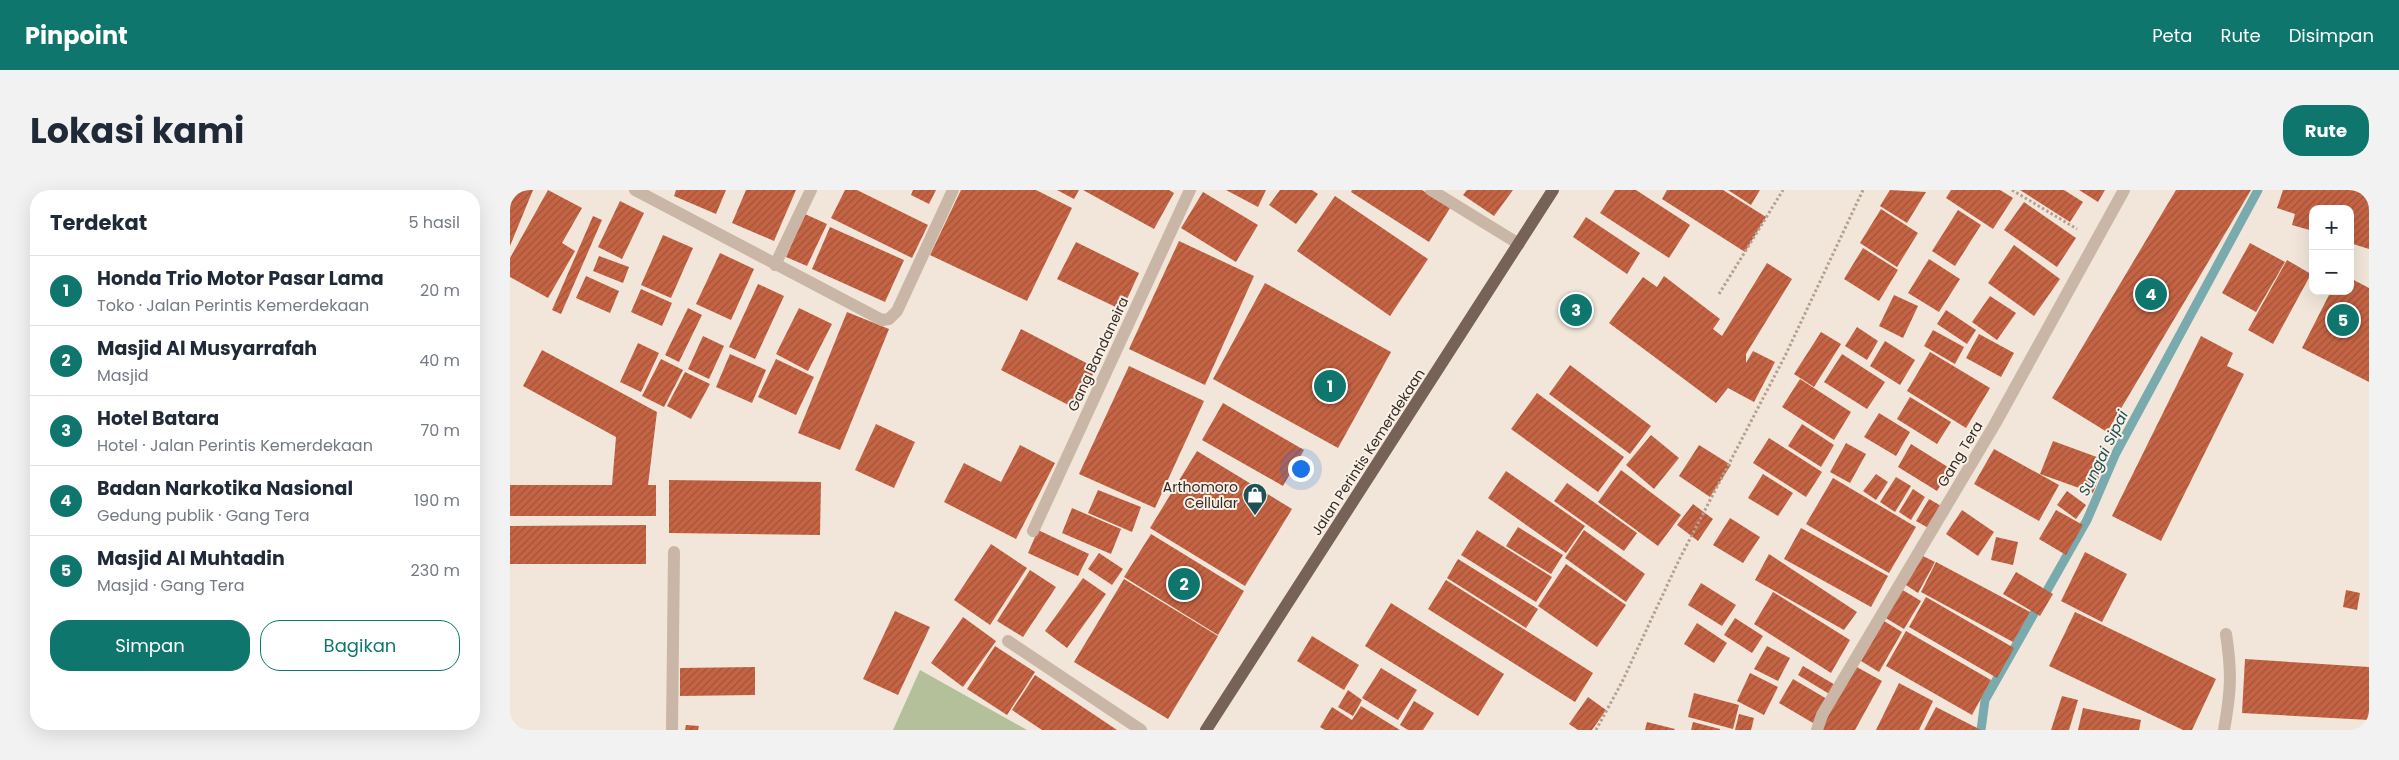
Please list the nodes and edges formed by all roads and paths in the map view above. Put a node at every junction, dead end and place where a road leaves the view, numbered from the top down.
1 (635, 190) edge
2 (811, 190) edge
3 (953, 190) edge
4 (1190, 190) edge
5 (1431, 190) edge
6 (1553, 190) edge
7 (1783, 190) edge
8 (1863, 190) edge
9 (2012, 190) edge
10 (2124, 190) edge
11 (2095, 240) junction
12 (1519, 244) junction
13 (776, 265) junction
14 (1719, 294) dead end
15 (1033, 531) dead end
16 (674, 552) dead end
17 (2226, 634) dead end
18 (1008, 641) dead end
19 (672, 730) edge
20 (1140, 730) edge
21 (1206, 730) edge
22 (1596, 730) edge
23 (1817, 730) edge
24 (2224, 730) edge

1 - 13 street
2 - 13 street
3 - 13 street
4 - 15 street, Gang Bandaneira
5 - 12 street
6 - 12 main road, Jalan Perintis Kemerdekaan
7 - 14 path
8 - 22 path
9 - 11 path
10 - 11 street, Gang Tera
11 - 23 street, Gang Tera
12 - 21 main road, Jalan Perintis Kemerdekaan
16 - 19 street
17 - 24 street
18 - 20 street

